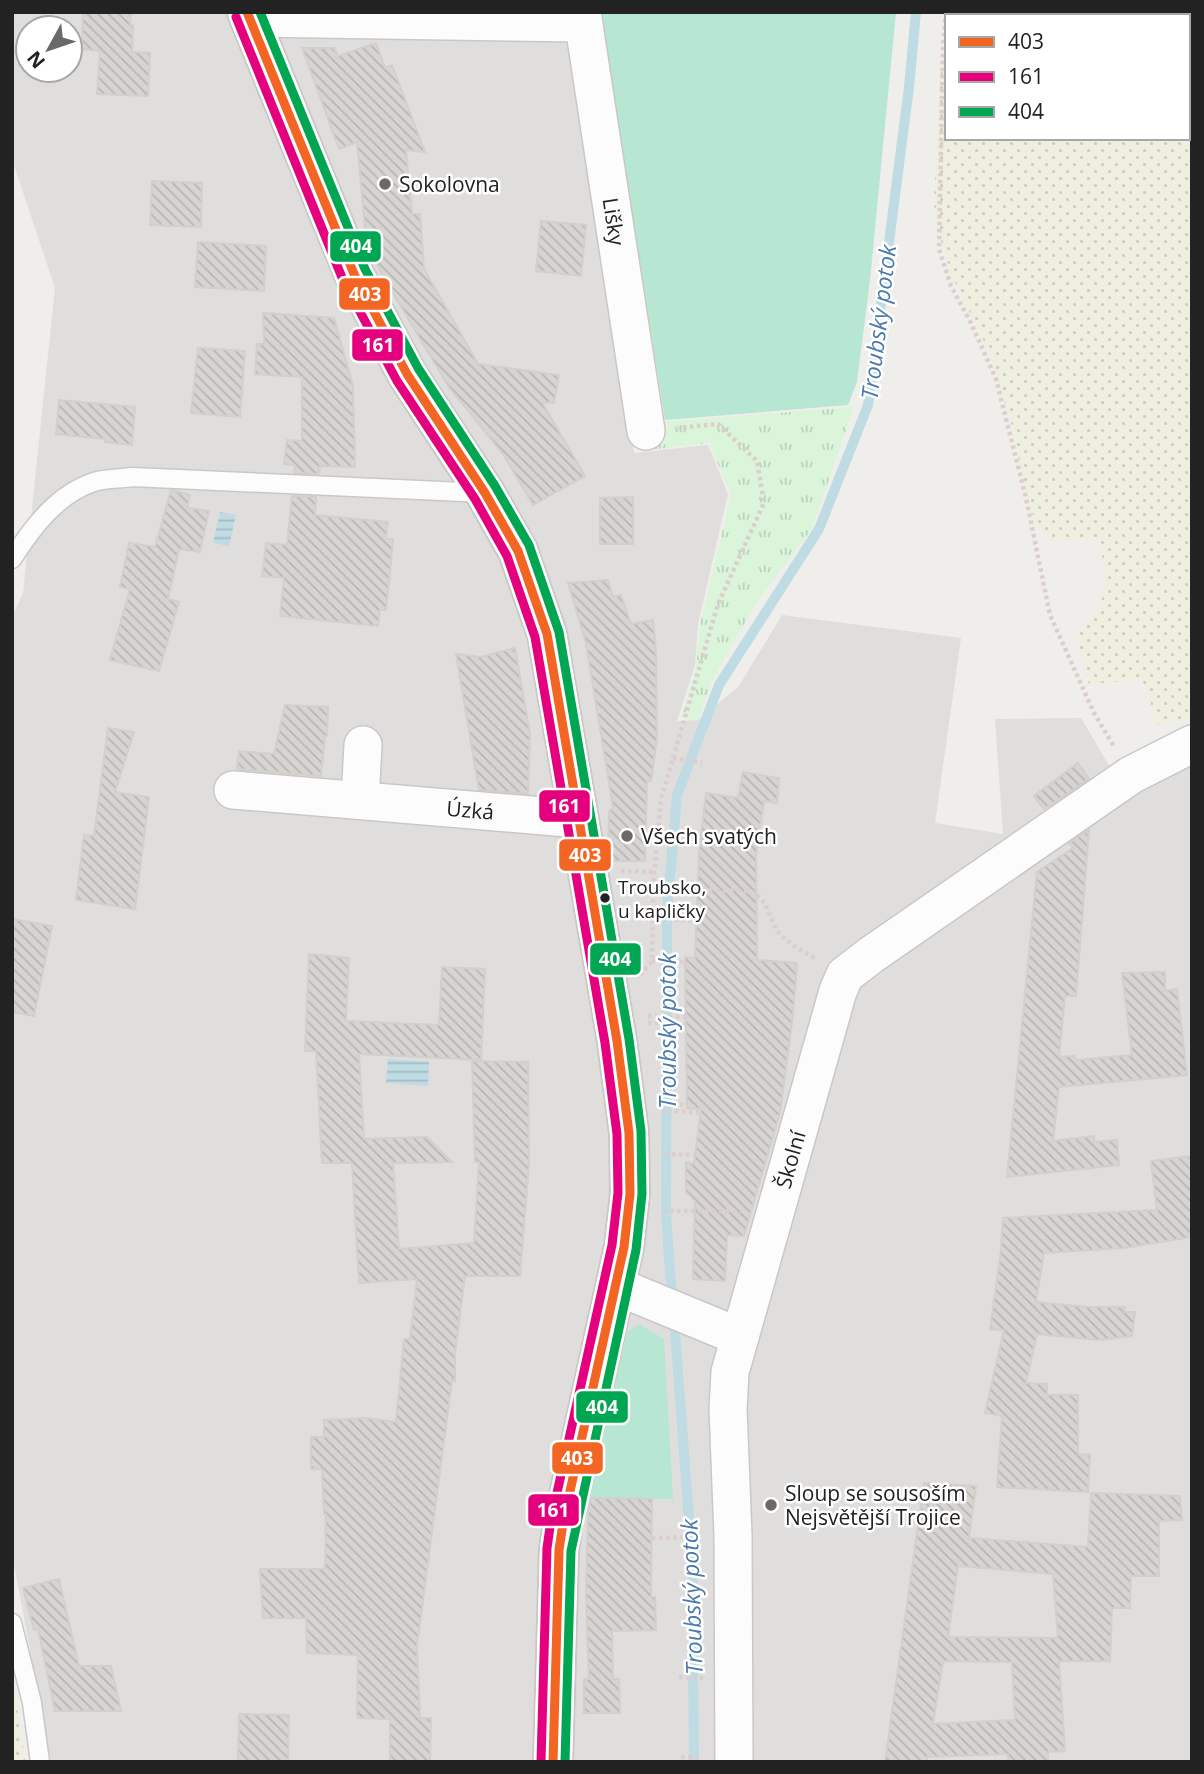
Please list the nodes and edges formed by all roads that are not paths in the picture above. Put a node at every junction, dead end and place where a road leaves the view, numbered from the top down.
1 (248, 15) edge
2 (582, 18) edge
3 (646, 431) road end
4 (485, 493) junction
5 (12, 559) edge
6 (1192, 744) edge
7 (363, 745) dead end
8 (233, 790) dead end
9 (360, 800) junction
10 (579, 819) junction
11 (616, 1286) junction
12 (740, 1337) junction
13 (12, 1623) edge
14 (722, 1759) edge
15 (40, 1762) edge
16 (553, 1762) edge

1 - 2 street
1 - 4 street
2 - 3 street, Lišky
4 - 5 lane
4 - 10 street
6 - 12 street, Školní
7 - 9 street
8 - 9 street, Úzká
9 - 10 street, Úzká
10 - 11 street
11 - 12 street
11 - 16 street
12 - 14 street, Školní
13 - 15 lane

